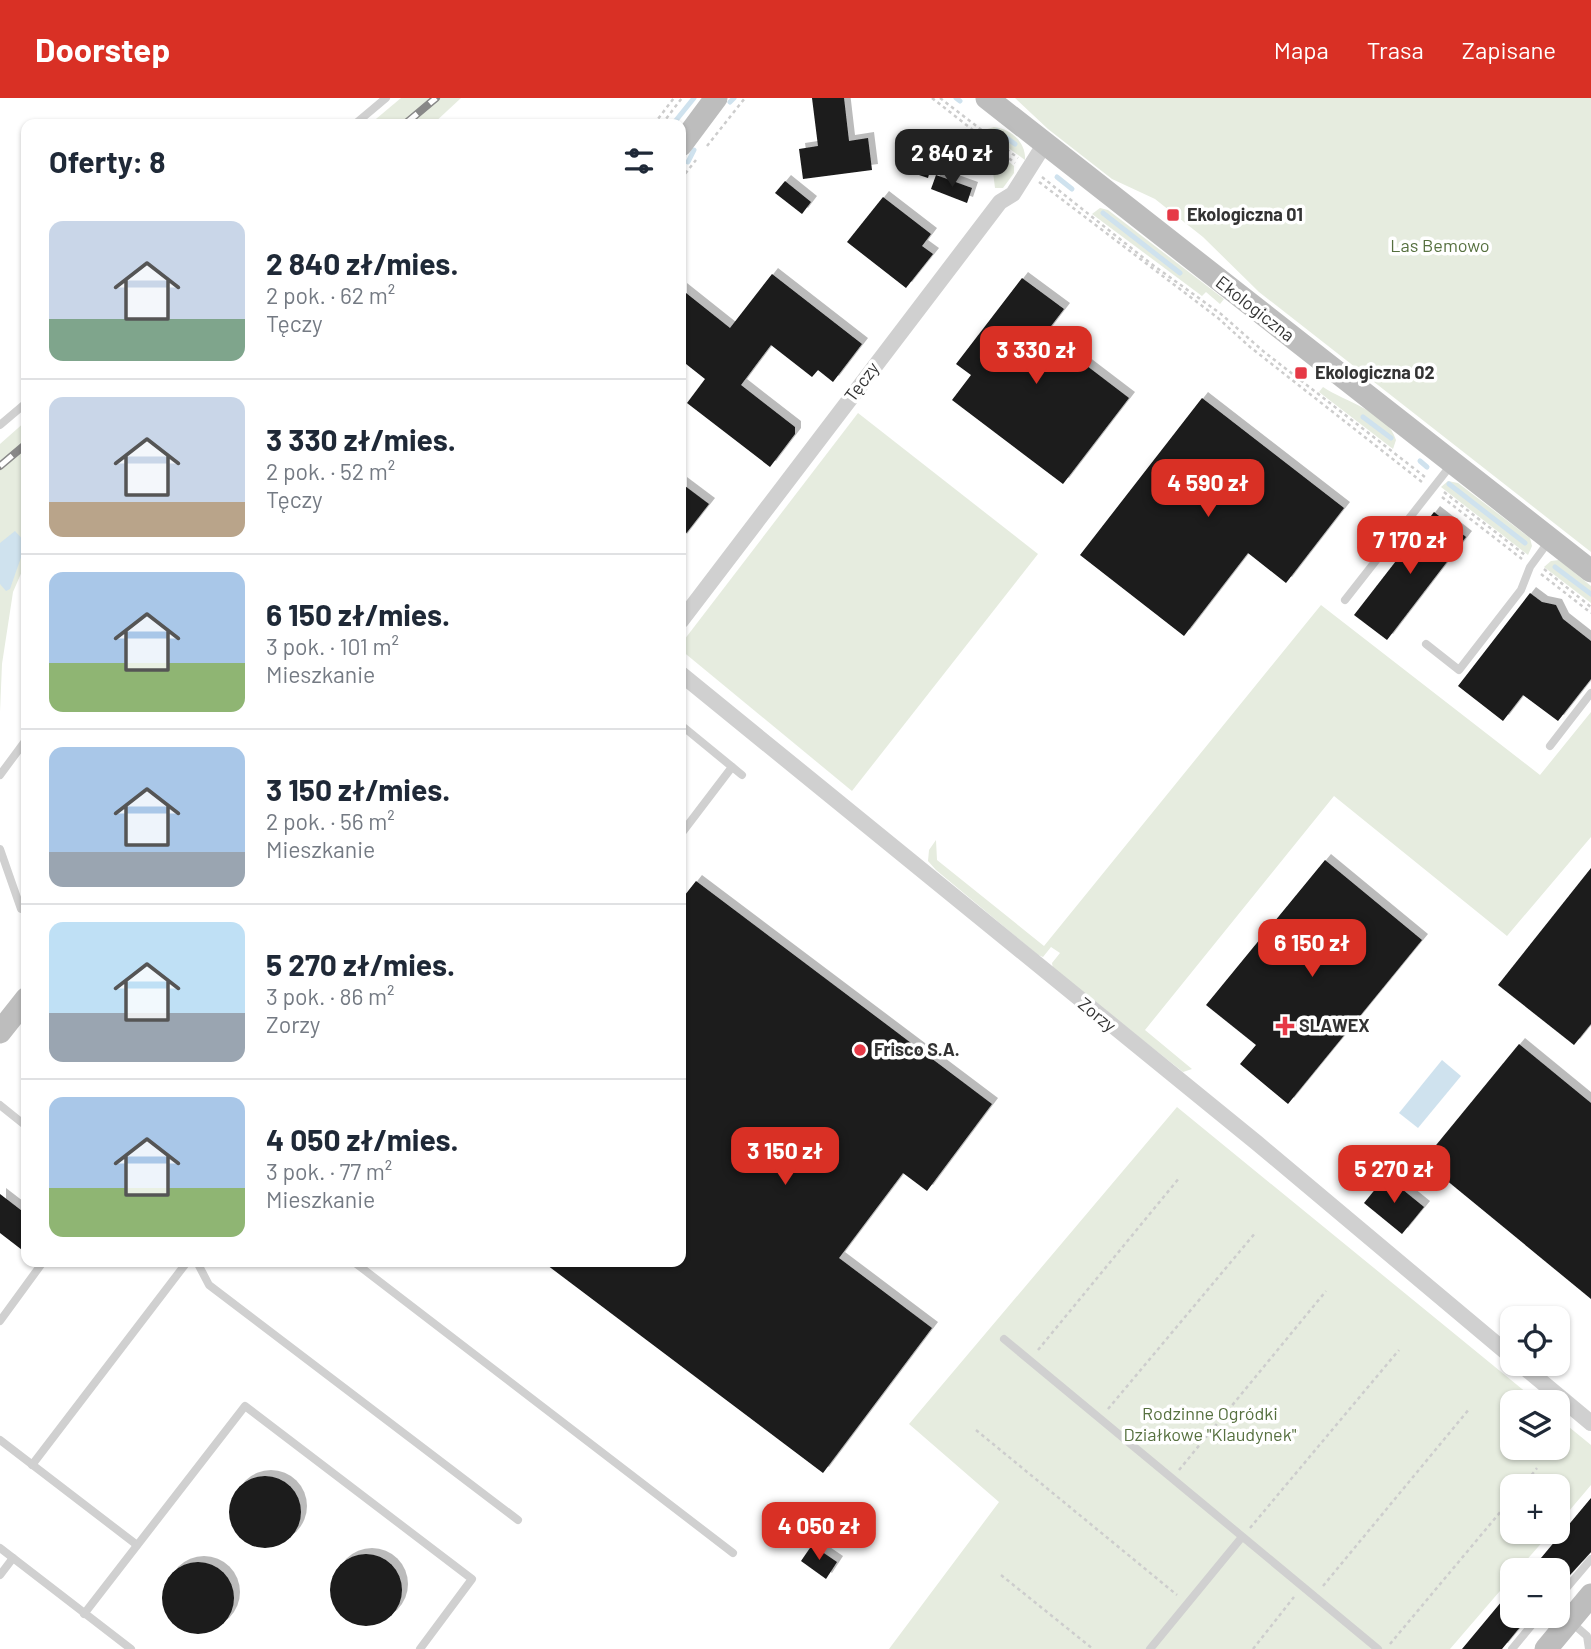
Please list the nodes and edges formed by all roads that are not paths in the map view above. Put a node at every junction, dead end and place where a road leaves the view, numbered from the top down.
1 (386, 98) edge
2 (716, 98) edge
3 (987, 98) edge
4 (361, 119) edge
5 (1044, 145) junction
6 (689, 152) edge
7 (21, 407) edge
8 (0, 425) edge
9 (1453, 463) junction
10 (1551, 539) junction
11 (1591, 571) edge
12 (1345, 600) dead end
13 (686, 614) edge
14 (1426, 644) dead end
15 (686, 678) edge
16 (1591, 693) edge
17 (686, 729) edge
18 (1550, 746) dead end
19 (21, 747) edge
20 (732, 767) junction
21 (0, 775) edge
22 (742, 775) dead end
23 (686, 827) edge
24 (0, 849) edge
25 (21, 909) dead end
26 (21, 1010) edge
27 (0, 1032) edge
28 (0, 1105) edge
29 (21, 1122) edge
30 (39, 1267) edge
31 (183, 1267) edge
32 (200, 1267) edge
33 (361, 1267) edge
34 (0, 1320) edge
35 (1004, 1339) dead end
36 (1500, 1347) edge
37 (1535, 1376) edge
38 (1591, 1423) edge
39 (0, 1440) edge
40 (32, 1465) junction
41 (518, 1520) dead end
42 (1242, 1537) junction
43 (137, 1545) junction
44 (0, 1548) edge
45 (733, 1553) dead end
46 (13, 1558) junction
47 (1591, 1559) edge
48 (0, 1574) edge
49 (1570, 1584) edge
50 (1591, 1595) edge
51 (84, 1614) junction
52 (1529, 1628) edge
53 (1583, 1631) edge
54 (131, 1649) edge
55 (420, 1649) edge
56 (1150, 1649) edge
57 (1378, 1649) edge
58 (1512, 1649) edge
59 (1546, 1649) edge
60 (1589, 1649) edge

1 - 4 lane
2 - 6 street
3 - 5 street, Ekologiczna
5 - 9 street, Ekologiczna
5 - 13 street, Tęczy
7 - 8 lane
9 - 10 street, Ekologiczna
9 - 12 lane
10 - 11 street, Ekologiczna
10 - 14 lane
15 - 36 street, Zorzy
16 - 18 lane
17 - 20 lane
19 - 21 lane
20 - 22 lane
20 - 23 lane
24 - 25 lane
26 - 27 street
28 - 29 lane
30 - 34 lane
31 - 40 lane
32 - 41 lane
33 - 45 lane
35 - 42 lane
37 - 38 street
39 - 40 lane
40 - 43 lane
42 - 56 lane
42 - 57 lane
43 - 51 lane
43 - 55 lane
44 - 46 lane
46 - 48 lane
46 - 51 lane
47 - 49 lane
50 - 53 street
51 - 54 lane
52 - 58 lane
53 - 59 street
53 - 60 lane

